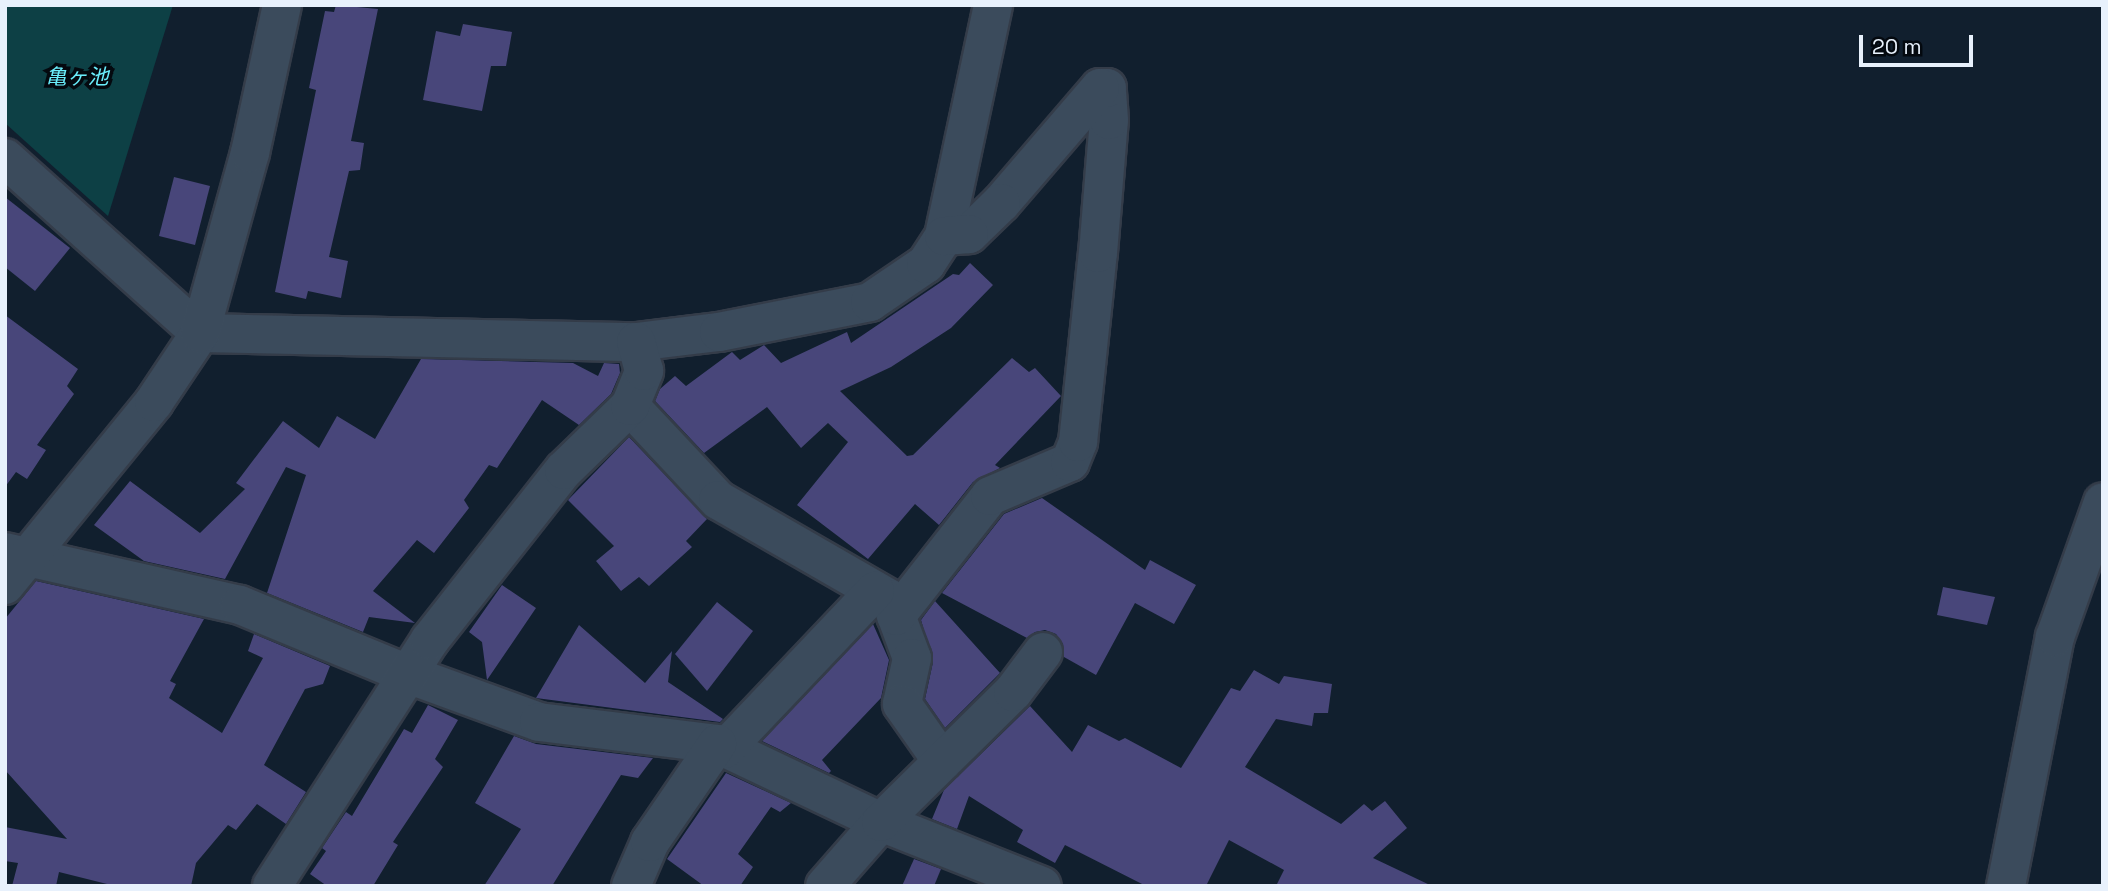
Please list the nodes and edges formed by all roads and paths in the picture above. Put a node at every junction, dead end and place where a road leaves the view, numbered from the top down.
1 (282, 5) edge
2 (993, 5) edge
3 (5, 158) edge
4 (944, 236) junction
5 (200, 333) junction
6 (636, 341) junction
7 (630, 405) junction
8 (2103, 502) edge
9 (13, 564) edge
10 (886, 603) junction
11 (1042, 652) dead end
12 (410, 676) junction
13 (721, 746) junction
14 (942, 761) junction
15 (881, 822) junction
16 (272, 886) edge
17 (631, 886) edge
18 (825, 886) edge
19 (1042, 886) edge
20 (2006, 886) edge

1 - 5 street
2 - 4 street
3 - 5 street
4 - 6 street
4 - 10 street
5 - 6 street
5 - 9 street
6 - 7 street
7 - 10 street
7 - 12 street
8 - 20 street
9 - 12 street
10 - 13 street
10 - 14 street
11 - 14 street
12 - 13 street
12 - 16 street
13 - 15 street
13 - 17 street
14 - 15 street
15 - 18 street
15 - 19 street

